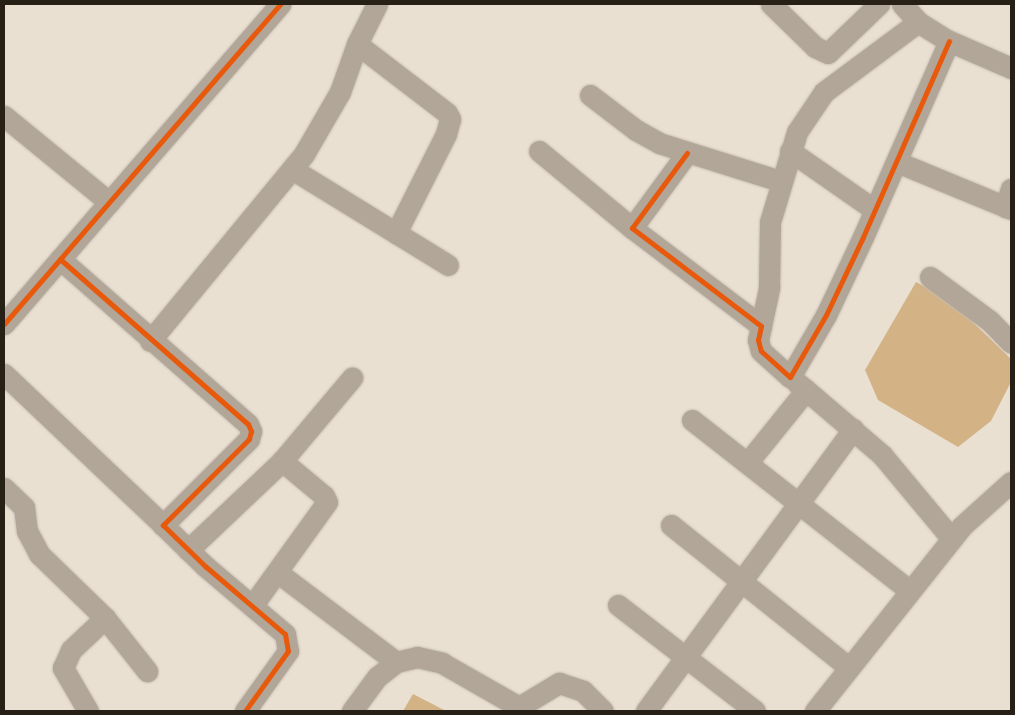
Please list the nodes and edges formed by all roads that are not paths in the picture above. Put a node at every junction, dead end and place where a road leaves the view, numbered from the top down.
1 (280, 4) edge
2 (377, 4) edge
3 (771, 4) edge
4 (879, 4) edge
5 (902, 4) edge
6 (918, 22) junction
7 (949, 41) junction
8 (357, 44) junction
9 (1011, 68) edge
10 (590, 95) dead end
11 (4, 116) edge
12 (539, 151) dead end
13 (790, 151) junction
14 (687, 153) junction
15 (897, 162) junction
16 (292, 169) junction
17 (780, 181) junction
18 (109, 202) junction
19 (1009, 202) edge
20 (876, 210) junction
21 (632, 228) junction
22 (396, 233) junction
23 (60, 259) junction
24 (448, 265) dead end
25 (930, 277) dead end
26 (4, 324) edge
27 (761, 326) junction
28 (150, 341) junction
29 (1011, 343) edge
30 (4, 374) edge
31 (352, 378) dead end
32 (798, 383) junction
33 (692, 420) dead end
34 (853, 429) junction
35 (282, 462) junction
36 (748, 462) junction
37 (1011, 482) edge
38 (4, 488) edge
39 (800, 504) junction
40 (163, 525) junction
41 (670, 525) dead end
42 (952, 539) junction
43 (188, 550) junction
44 (278, 572) junction
45 (742, 581) junction
46 (909, 590) junction
47 (618, 604) dead end
48 (252, 606) junction
49 (105, 618) junction
50 (685, 656) junction
51 (396, 662) junction
52 (848, 667) junction
53 (147, 671) dead end
54 (519, 709) edge
55 (88, 711) edge
56 (246, 711) edge
57 (352, 711) edge
58 (603, 711) edge
59 (646, 711) edge
60 (754, 711) edge
61 (815, 711) edge

1 - 18 street
2 - 8 street
3 - 4 street
5 - 6 street
6 - 7 street
6 - 13 street
7 - 9 street
7 - 15 street
8 - 16 street
8 - 22 street
10 - 14 street
11 - 18 street
12 - 21 street
13 - 17 street
13 - 20 street
14 - 17 street
14 - 21 street
15 - 19 street
15 - 20 street
16 - 22 street
16 - 28 street
17 - 27 street
18 - 23 street
20 - 32 street
21 - 27 street
22 - 24 street
23 - 26 street
23 - 28 street
25 - 29 street
27 - 32 street
28 - 40 street
30 - 40 street
31 - 35 street
32 - 34 street
32 - 36 street
33 - 36 street
34 - 39 street
34 - 42 street
35 - 43 street
35 - 44 street
36 - 39 street
37 - 42 street
38 - 49 street
39 - 45 street
39 - 46 street
40 - 43 street
41 - 45 street
42 - 46 street
43 - 48 street
44 - 48 street
44 - 51 street
45 - 50 street
45 - 52 street
46 - 52 street
47 - 50 street
48 - 56 street
49 - 53 street
49 - 55 street
50 - 59 street
50 - 60 street
51 - 54 street
51 - 57 street
52 - 61 street
54 - 58 street

